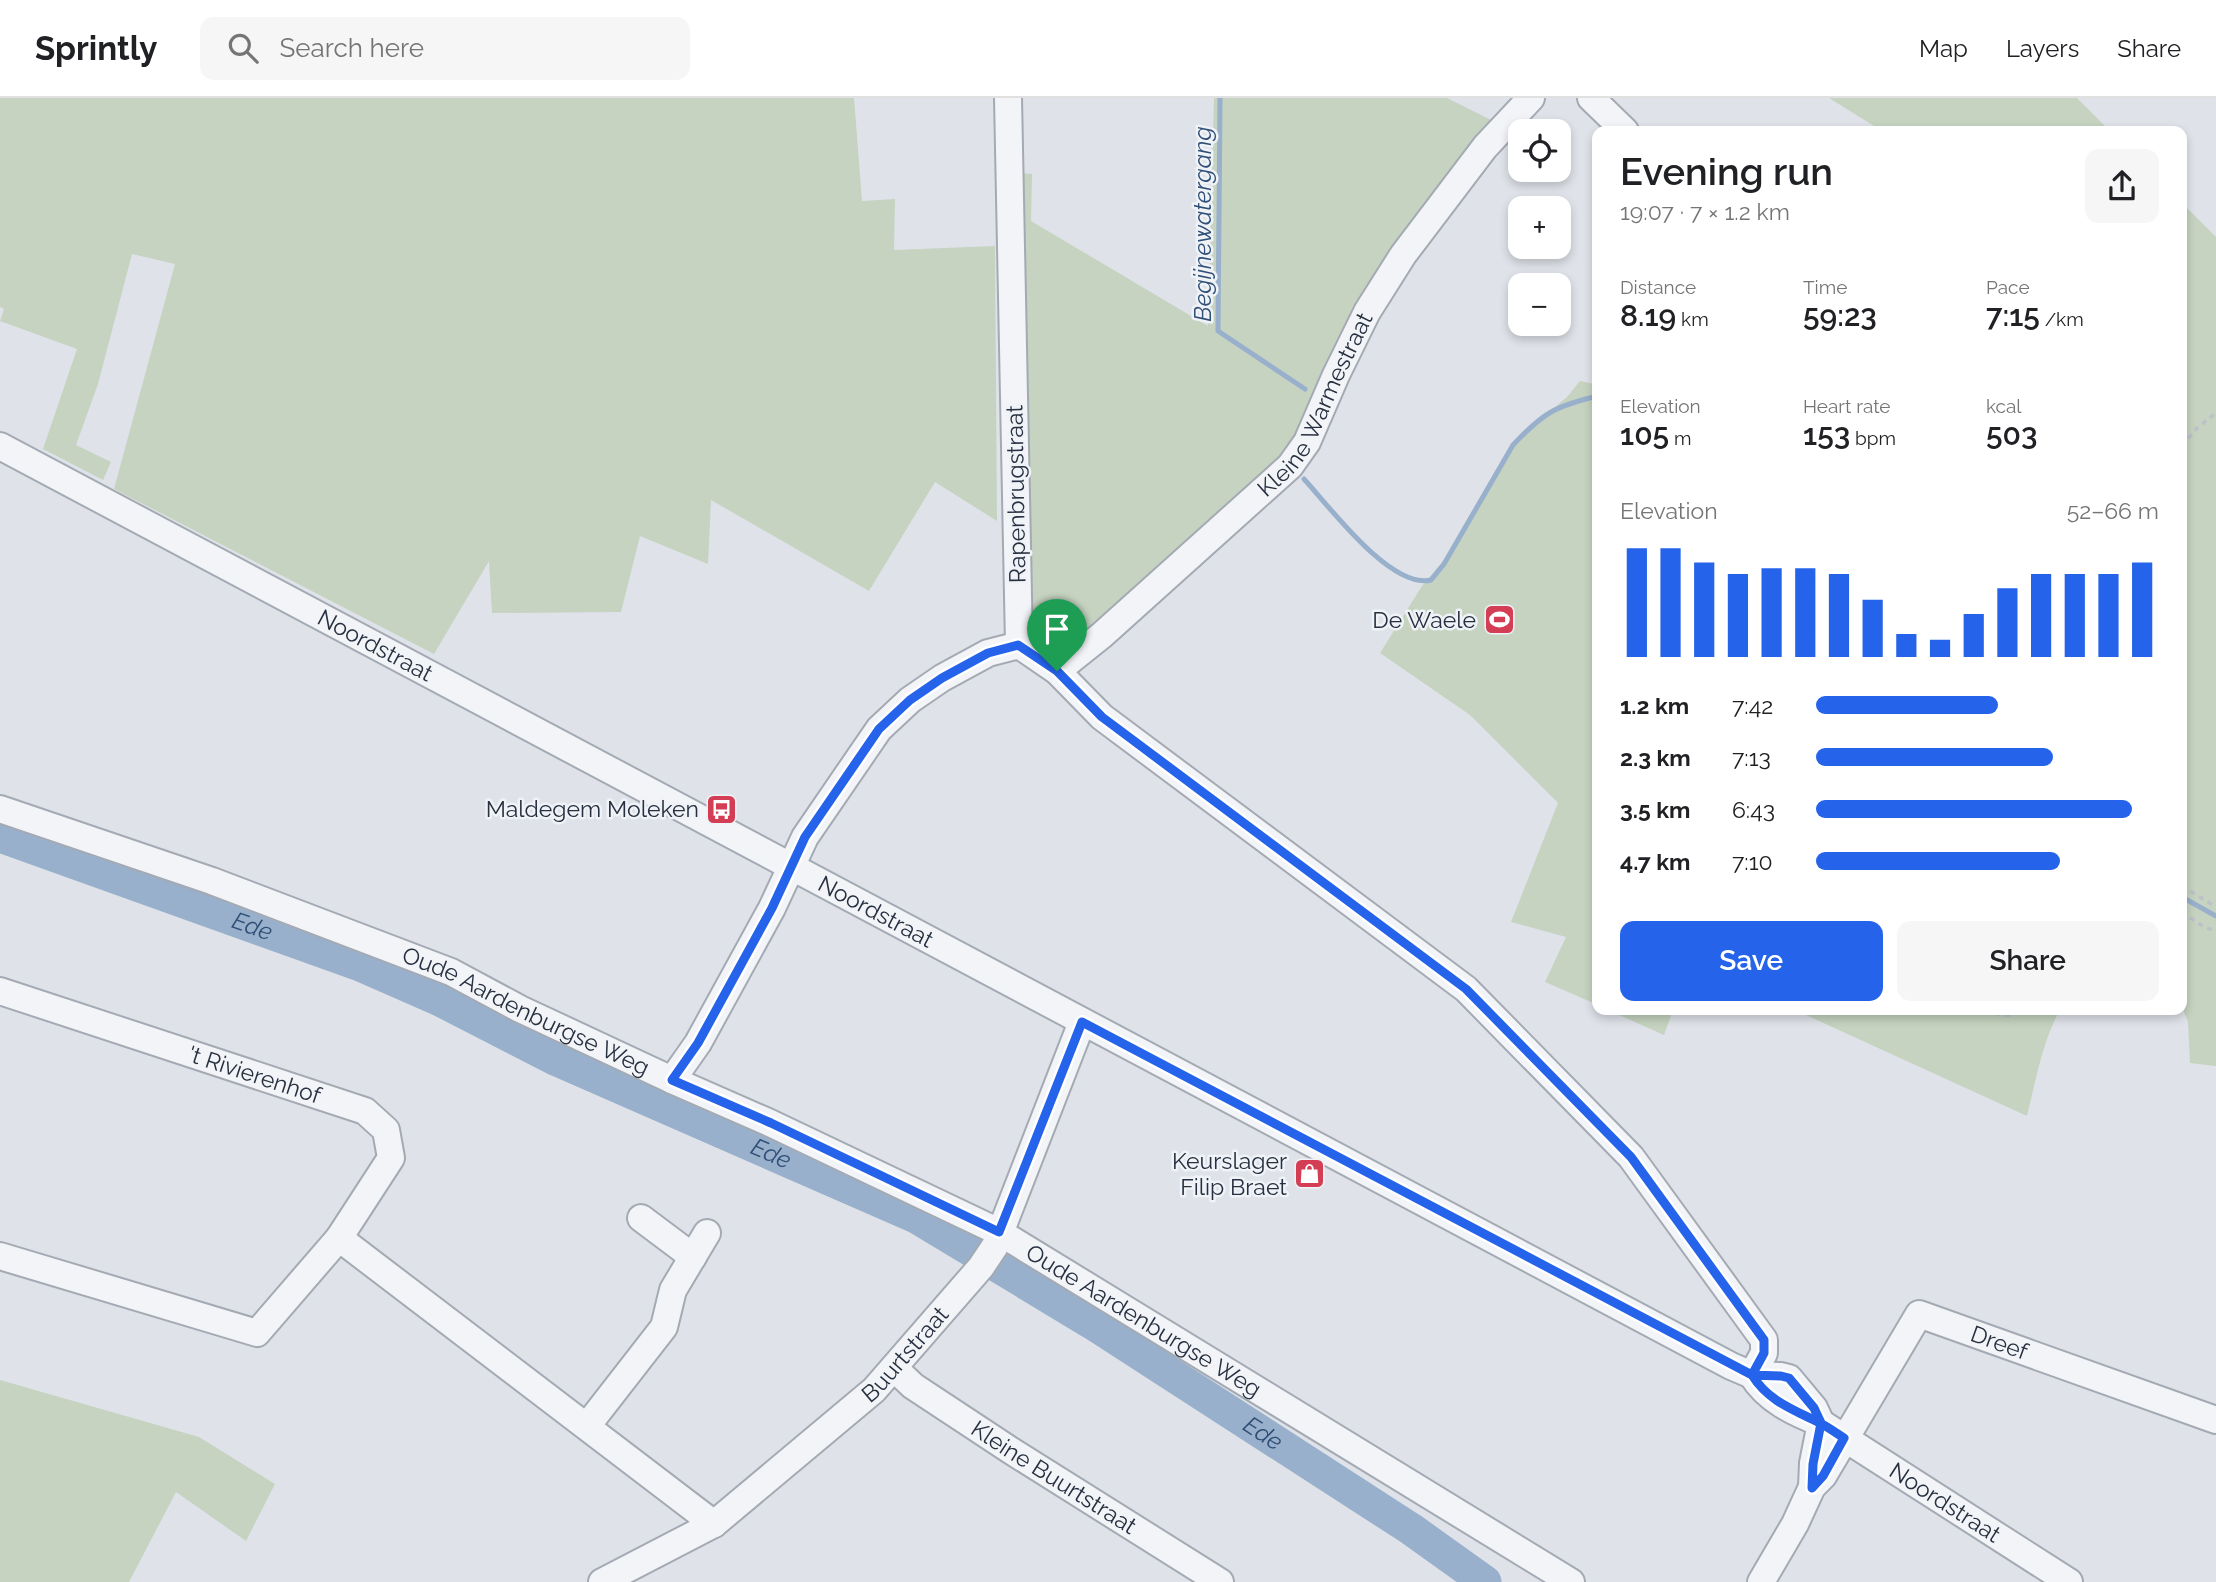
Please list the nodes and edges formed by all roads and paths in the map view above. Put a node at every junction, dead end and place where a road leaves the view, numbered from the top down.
1 (1008, 98) edge
2 (1531, 98) edge
3 (1591, 98) edge
4 (1620, 126) edge
5 (2216, 413) edge
6 (2187, 440) edge
7 (0, 446) edge
8 (1018, 645) junction
9 (1057, 671) junction
10 (0, 809) edge
11 (792, 866) junction
12 (2187, 889) edge
13 (2216, 907) edge
14 (2187, 915) edge
15 (2216, 931) edge
16 (0, 991) edge
17 (1997, 1015) edge
18 (2014, 1015) edge
19 (1082, 1022) junction
20 (672, 1080) junction
21 (641, 1218) dead end
22 (707, 1233) dead end
23 (339, 1238) junction
24 (992, 1248) junction
25 (0, 1256) edge
26 (693, 1257) junction
27 (894, 1368) junction
28 (1752, 1375) junction
29 (2216, 1420) edge
30 (1821, 1423) junction
31 (587, 1426) junction
32 (1844, 1438) junction
33 (1812, 1488) junction
34 (714, 1524) junction
35 (601, 1582) edge
36 (1220, 1582) edge
37 (1571, 1582) edge
38 (1761, 1582) edge
39 (2069, 1582) edge

1 - 8 street, Rapenbrugstraat
2 - 9 street, Kleine Warmestraat
3 - 4 street
5 - 6 path
7 - 11 street, Noordstraat
8 - 9 street
8 - 11 street
9 - 28 street
10 - 20 street, Oude Aardenburgse Weg
11 - 19 street, Noordstraat
11 - 20 street
12 - 13 path
14 - 15 path
16 - 23 street, 't Rivierenhof
17 - 18 path
19 - 24 street, Buurtstraat
19 - 28 street, Noordstraat
20 - 24 street, Oude Aardenburgse Weg
21 - 26 street
22 - 26 street
23 - 25 street, 't Rivierenhof
23 - 31 street
24 - 27 street, Buurtstraat
24 - 37 street, Oude Aardenburgse Weg
26 - 31 street
27 - 34 street, Buurtstraat
27 - 36 street, Kleine Buurtstraat
28 - 30 street, Noordstraat
29 - 32 street, Dreef
30 - 32 street, Noordstraat
30 - 33 street
31 - 34 street
32 - 33 street
32 - 39 street, Noordstraat
33 - 38 street
34 - 35 street, Buurtstraat

